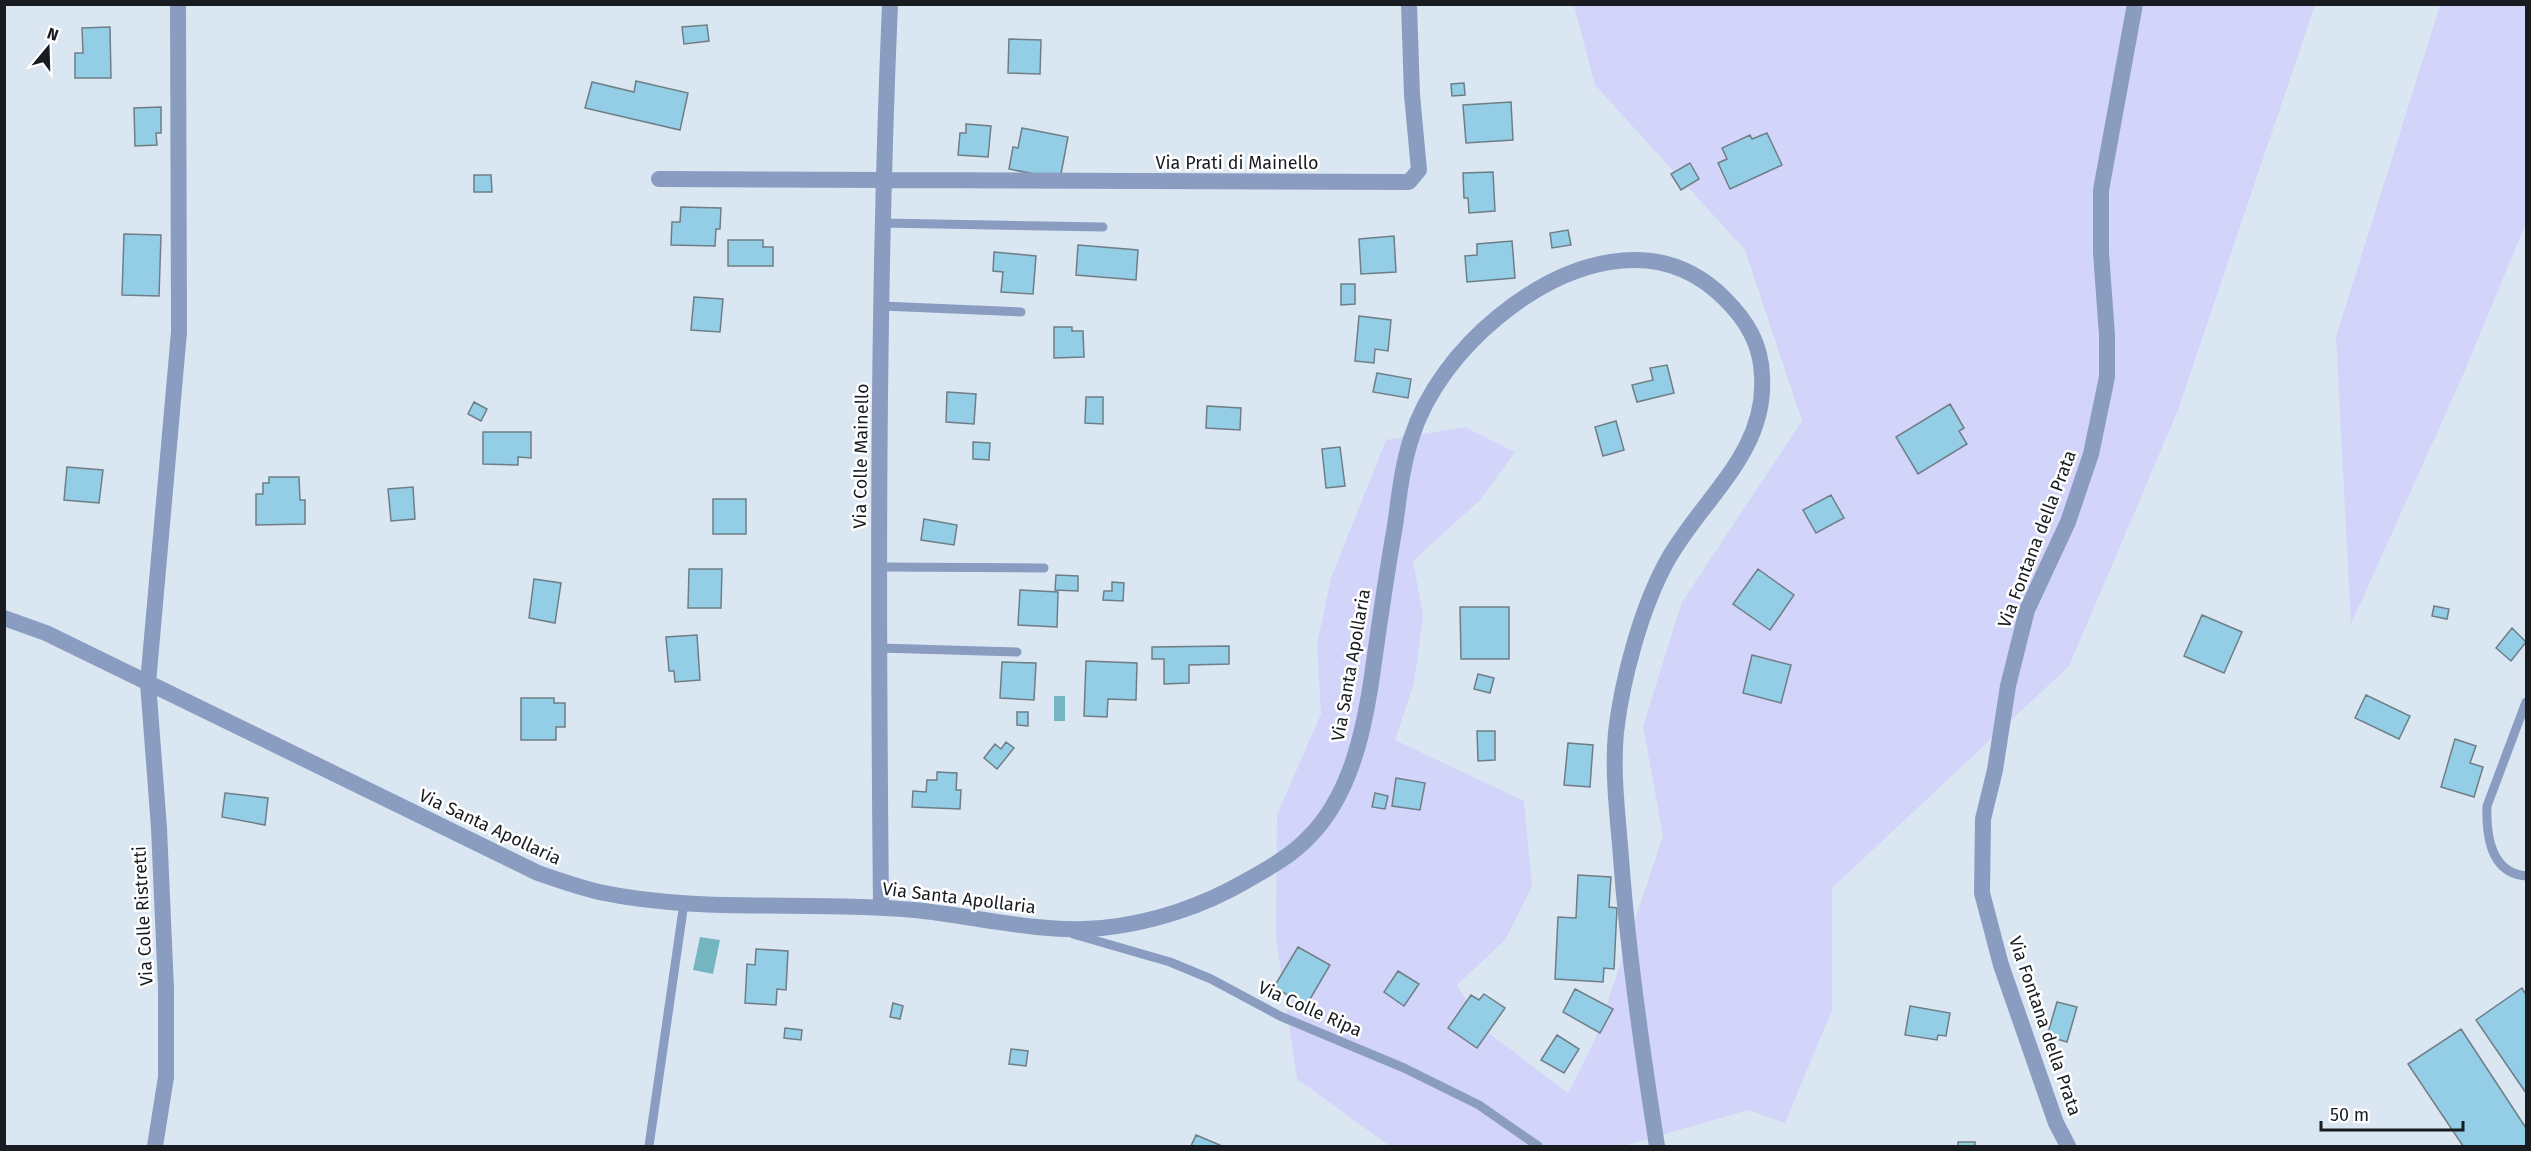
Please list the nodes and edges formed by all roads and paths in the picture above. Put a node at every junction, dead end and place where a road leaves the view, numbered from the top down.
1 (178, 4) edge
2 (890, 4) edge
3 (1409, 4) edge
4 (2135, 4) edge
5 (659, 179) dead end
6 (883, 182) junction
7 (883, 223) junction
8 (1102, 227) dead end
9 (882, 306) junction
10 (1021, 312) dead end
11 (879, 567) junction
12 (1044, 568) dead end
13 (4, 618) edge
14 (879, 648) junction
15 (1017, 652) dead end
16 (148, 683) junction
17 (2526, 702) edge
18 (2526, 876) edge
19 (684, 903) junction
20 (881, 907) junction
21 (1056, 929) junction
22 (155, 1146) edge
23 (648, 1146) edge
24 (1538, 1146) edge
25 (1657, 1146) edge
26 (2068, 1146) edge

1 - 16 street, Via Colle Ristretti
2 - 6 street, Via Colle Mainello
3 - 6 street, Via Prati di Mainello
4 - 26 street, Via Fontana della Prata
5 - 6 street
6 - 7 street, Via Colle Mainello
7 - 8 lane
7 - 9 street, Via Colle Mainello
9 - 10 lane
9 - 11 street, Via Colle Mainello
11 - 12 lane
11 - 14 street, Via Colle Mainello
13 - 16 street, Via Santa Apollaria
14 - 15 lane
14 - 20 street, Via Colle Mainello
16 - 19 street, Via Santa Apollaria
16 - 22 street, Via Colle Ristretti
17 - 18 lane
19 - 20 street, Via Santa Apollaria
19 - 23 lane
20 - 21 street, Via Santa Apollaria
21 - 24 lane, Via Colle Ripa
21 - 25 street, Via Santa Apollaria

